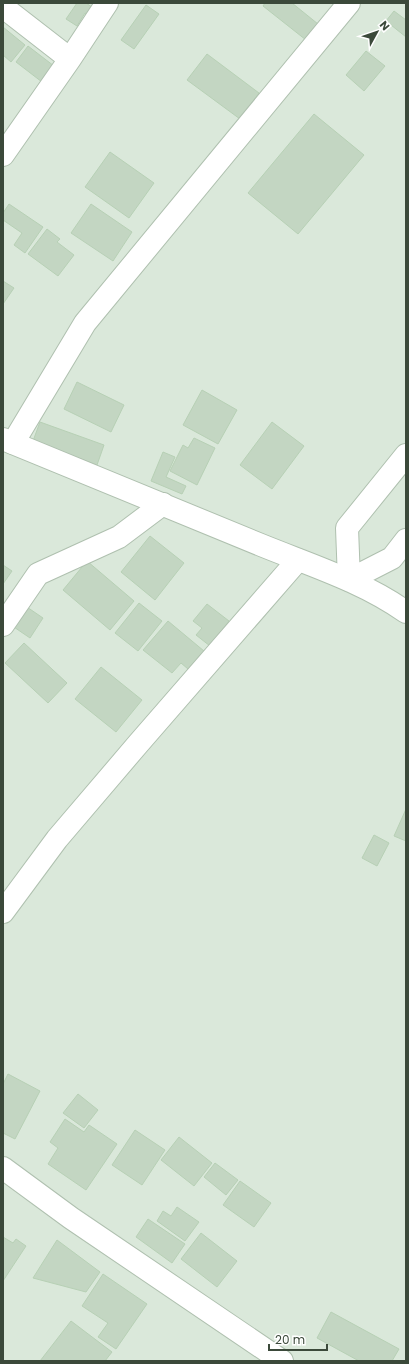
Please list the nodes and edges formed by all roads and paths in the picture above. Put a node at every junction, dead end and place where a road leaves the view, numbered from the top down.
1 (107, 3) edge
2 (349, 3) edge
3 (3, 7) edge
4 (70, 59) junction
5 (3, 155) edge
6 (8, 441) edge
7 (406, 455) edge
8 (163, 504) junction
9 (406, 540) edge
10 (298, 560) junction
11 (349, 580) junction
12 (406, 612) edge
13 (3, 625) edge
14 (3, 912) edge
15 (3, 1168) edge
16 (282, 1361) edge

1 - 4 street
2 - 6 street
3 - 4 street
4 - 5 street
6 - 8 street
7 - 11 street
8 - 10 street
8 - 13 street
9 - 11 street
10 - 11 street
10 - 14 street
11 - 12 street
15 - 16 street

